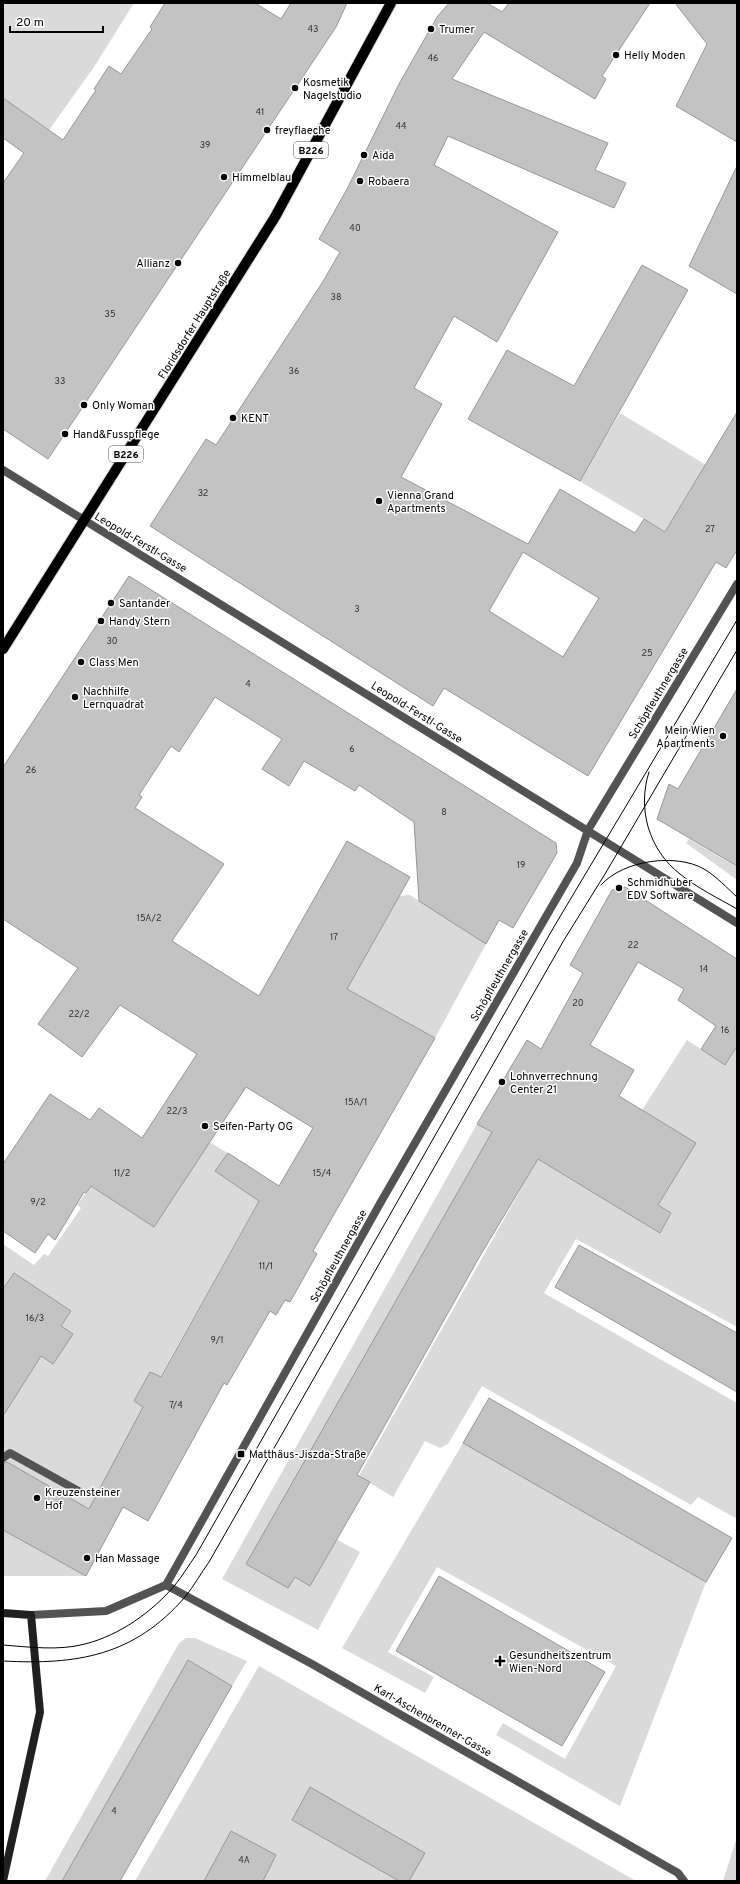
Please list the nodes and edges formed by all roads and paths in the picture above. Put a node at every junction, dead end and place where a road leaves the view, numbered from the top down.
1 (391, 3) edge
2 (3, 470) edge
3 (84, 520) junction
4 (737, 584) edge
5 (3, 649) edge
6 (588, 830) junction
7 (737, 923) edge
8 (3, 1458) edge
9 (82, 1493) dead end
10 (166, 1585) junction
11 (3, 1613) edge
12 (31, 1615) junction
13 (3, 1881) edge
14 (684, 1881) edge

1 - 3 main road, Floridsdorfer Hauptstraße / B226
2 - 3 street, Leopold-Ferstl-Gasse
3 - 5 main road, Floridsdorfer Hauptstraße / B226
3 - 6 street, Leopold-Ferstl-Gasse
4 - 6 street, Schöpfleuthnergasse
6 - 7 street, Leopold-Ferstl-Gasse
6 - 10 street, Schöpfleuthnergasse
8 - 9 street
10 - 12 street
10 - 14 street, Karl-Aschenbrenner-Gasse
11 - 12 street
12 - 13 street

